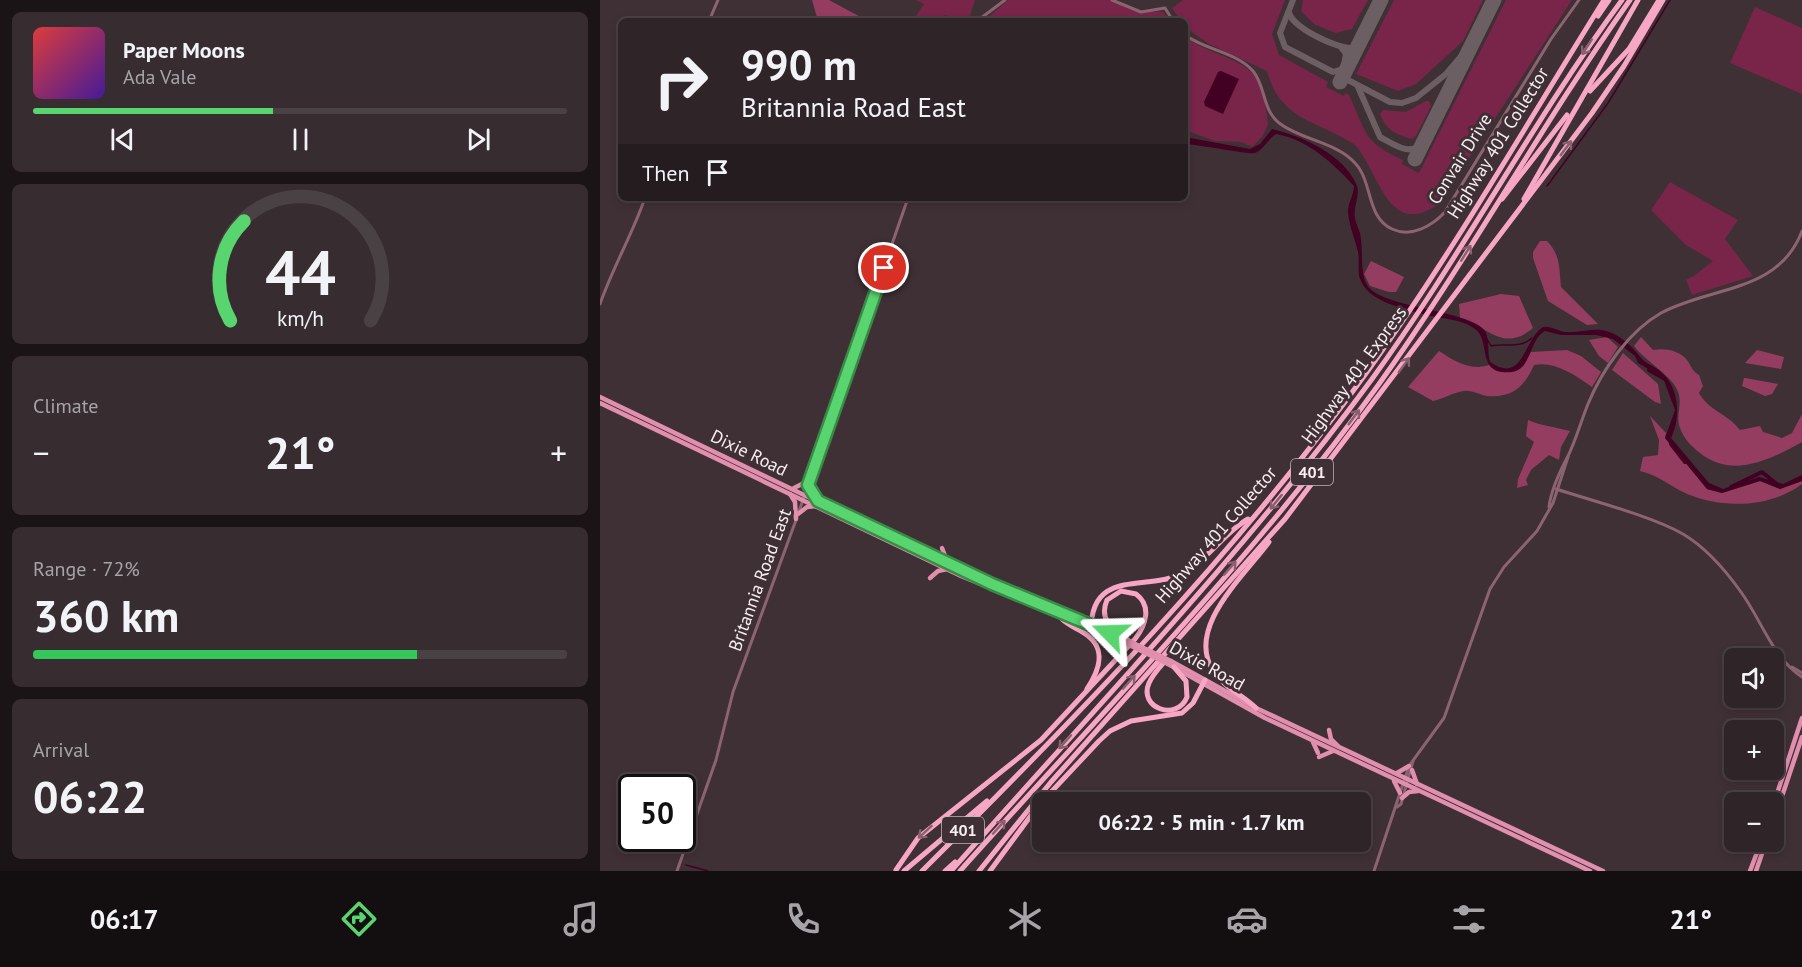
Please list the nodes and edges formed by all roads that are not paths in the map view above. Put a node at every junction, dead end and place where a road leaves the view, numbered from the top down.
1 (719, 0) edge
2 (1005, 0) edge
3 (1112, 0) edge
4 (1578, 0) edge
5 (1604, 0) edge
6 (1609, 0) edge
7 (1622, 0) edge
8 (1630, 0) edge
9 (1638, 0) edge
10 (1661, 0) edge
11 (710, 18) edge
12 (981, 18) edge
13 (1171, 18) edge
14 (1188, 37) edge
15 (1572, 53) junction
16 (1590, 91) dead end
17 (1567, 115) dead end
18 (644, 201) edge
19 (907, 201) edge
20 (1497, 205) junction
21 (1506, 228) junction
22 (1802, 231) edge
23 (600, 304) edge
24 (600, 397) edge
25 (600, 403) edge
26 (809, 483) junction
27 (1556, 489) junction
28 (790, 490) junction
29 (804, 497) junction
30 (818, 504) junction
31 (1252, 516) junction
32 (797, 517) junction
33 (1285, 519) junction
34 (942, 548) dead end
35 (948, 566) junction
36 (930, 578) dead end
37 (1062, 619) junction
38 (1091, 628) junction
39 (1180, 639) junction
40 (1128, 643) junction
41 (1171, 664) junction
42 (1802, 675) edge
43 (1204, 682) junction
44 (1256, 708) junction
45 (1067, 714) junction
46 (1802, 718) edge
47 (1329, 730) dead end
48 (1802, 736) edge
49 (1312, 740) junction
50 (1340, 748) junction
51 (1334, 751) junction
52 (1411, 768) junction
53 (1393, 776) junction
54 (1406, 782) junction
55 (1417, 784) junction
56 (1003, 789) junction
57 (1418, 791) junction
58 (1778, 792) edge
59 (1783, 792) edge
60 (1401, 795) junction
61 (976, 843) junction
62 (1757, 852) edge
63 (1763, 852) edge
64 (896, 870) edge
65 (677, 871) edge
66 (904, 871) edge
67 (922, 871) edge
68 (945, 871) edge
69 (951, 871) edge
70 (960, 871) edge
71 (979, 871) edge
72 (990, 871) edge
73 (1374, 871) edge
74 (1590, 871) edge
75 (1603, 871) edge
76 (1750, 871) edge
77 (1756, 871) edge

1 - 11 street
2 - 12 street
3 - 13 street
4 - 14 street, Convair Drive
5 - 15 highway, Highway 401 Collector / 401
6 - 15 highway
7 -> 61 highway, Highway 401 Express / 401
8 - 20 highway, Highway 401 Express / 401
9 - 21 highway
10 - 16 highway
21 -> 10 highway
15 - 31 highway, Highway 401 Collector / 401
17 - 20 highway
18 - 23 street
19 - 26 street, Britannia Road East
70 -> 20 highway, Highway 401 Express / 401
33 -> 21 highway, 401
22 - 27 street
24 - 28 main road, Dixie Road
25 - 28 main road, Dixie Road
26 - 28 main road
26 - 29 street, Britannia Road East
26 - 30 main road
27 - 42 street
27 - 52 street
28 - 29 main road, Dixie Road
28 - 32 main road
29 - 30 main road, Dixie Road
29 - 32 street, Britannia Road East
30 - 32 main road
30 - 35 main road, Dixie Road
31 - 38 highway
31 - 56 highway, Highway 401 Collector / 401
32 - 65 street, Britannia Road East
33 - 39 highway, 401
33 - 44 highway
34 - 35 main road
35 - 36 main road
35 - 37 main road, Dixie Road
35 - 38 main road, Dixie Road
37 - 38 main road, Dixie Road
37 - 45 highway
38 - 40 main road, Dixie Road
39 - 41 highway
39 - 71 highway, 401
40 - 41 main road, Dixie Road, bridge
40 - 45 highway
41 - 43 main road, Dixie Road
43 - 44 main road, Dixie Road
43 - 49 main road, Dixie Road
43 - 72 highway
44 - 50 main road, Dixie Road
45 -> 64 highway
46 - 58 main road
47 - 50 main road
48 - 59 main road
49 - 51 main road, Dixie Road
49 - 51 main road
50 - 53 main road, Dixie Road
51 - 53 main road, Dixie Road
52 - 53 main road
52 - 54 street
52 - 55 main road
53 - 54 main road, Dixie Road
53 - 60 main road
54 - 55 main road, Dixie Road
54 - 57 main road, Dixie Road
54 - 60 street
55 - 75 main road, Dixie Road
56 - 66 highway
56 - 67 highway, Highway 401 Collector / 401
57 - 60 main road
57 - 74 main road, Dixie Road
60 - 73 street
61 - 68 highway
61 - 69 highway, Highway 401 Express / 401
62 - 76 main road
63 - 77 main road

